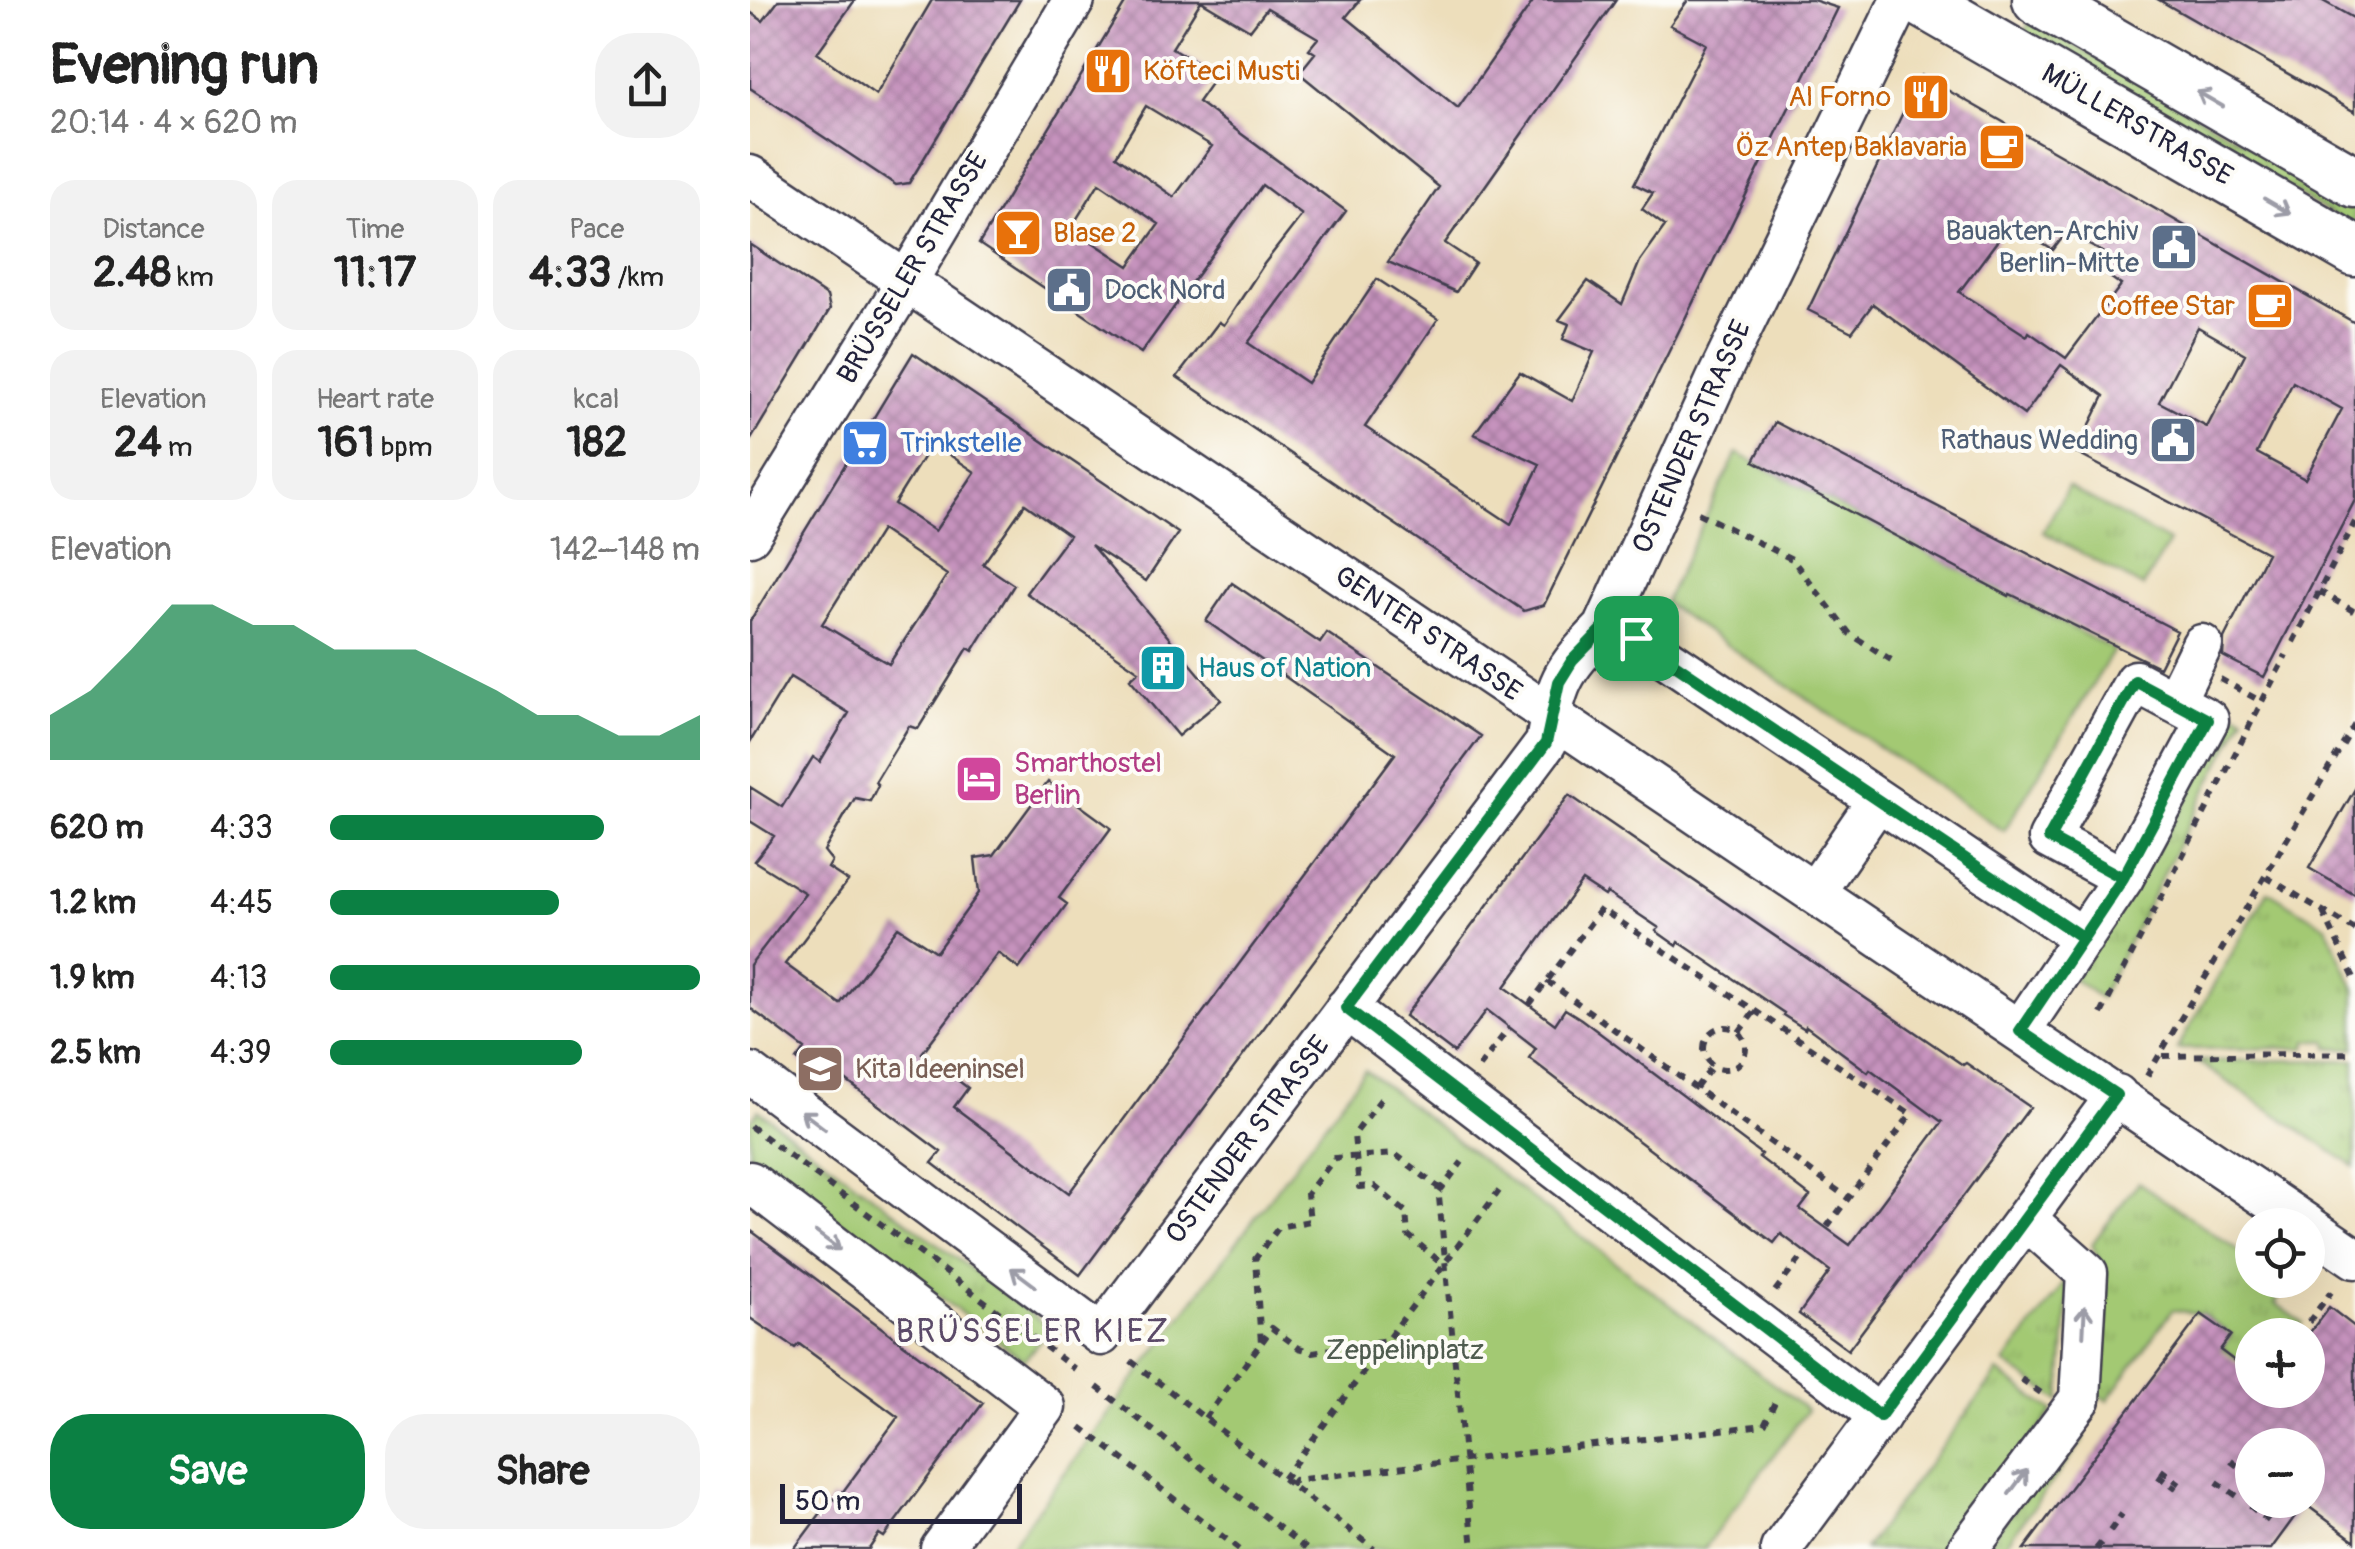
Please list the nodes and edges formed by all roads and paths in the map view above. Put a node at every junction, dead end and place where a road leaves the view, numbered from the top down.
1 (1074, 0) edge
2 (1901, 0) edge
3 (1919, 0) edge
4 (2026, 0) edge
5 (2038, 0) edge
6 (1999, 46) junction
7 (750, 176) edge
8 (2355, 182) edge
9 (2355, 251) edge
10 (908, 280) junction
11 (1698, 513) dead end
12 (2355, 522) edge
13 (750, 535) edge
14 (2320, 591) junction
15 (2355, 612) edge
16 (1604, 628) junction
17 (2293, 642) dead end
18 (2198, 655) joint
19 (2286, 655) dead end
20 (1896, 663) dead end
21 (2174, 702) junction
22 (2262, 702) junction
23 (1550, 718) junction
24 (2355, 724) edge
25 (1878, 800) junction
26 (2266, 876) junction
27 (2123, 878) junction
28 (1814, 893) junction
29 (2323, 910) junction
30 (2355, 930) edge
31 (2083, 938) junction
32 (2355, 980) edge
33 (1548, 981) junction
34 (1529, 1004) dead end
35 (1346, 1008) junction
36 (1755, 1011) junction
37 (2101, 1014) dead end
38 (1510, 1028) dead end
39 (2020, 1031) junction
40 (1739, 1032) junction
41 (2355, 1053) edge
42 (1712, 1064) junction
43 (1472, 1076) dead end
44 (755, 1087) edge
45 (1696, 1088) junction
46 (2116, 1095) junction
47 (1381, 1099) dead end
48 (819, 1125) junction
49 (750, 1126) edge
50 (1356, 1156) junction
51 (792, 1158) junction
52 (1462, 1162) dead end
53 (758, 1187) edge
54 (1499, 1191) dead end
55 (1439, 1192) junction
56 (1848, 1198) junction
57 (2282, 1208) edge
58 (2026, 1219) junction
59 (1826, 1228) dead end
60 (2325, 1237) edge
61 (1806, 1252) dead end
62 (2355, 1258) edge
63 (1446, 1262) junction
64 (2331, 1292) dead end
65 (1768, 1300) dead end
66 (2312, 1318) edge
67 (1387, 1340) junction
68 (1262, 1343) junction
69 (1116, 1348) junction
70 (1075, 1369) dead end
71 (1097, 1386) dead end
72 (1774, 1402) dead end
73 (1880, 1416) junction
74 (1205, 1418) junction
75 (1081, 1427) dead end
76 (2232, 1461) dead end
77 (1465, 1462) junction
78 (2235, 1463) edge
79 (2159, 1473) dead end
80 (1282, 1479) junction
81 (1290, 1485) junction
82 (2178, 1487) dead end
83 (2122, 1514) dead end
84 (2264, 1518) edge
85 (2267, 1520) dead end
86 (2110, 1531) dead end
87 (942, 1549) edge
88 (1238, 1549) edge
89 (1307, 1549) edge
90 (1374, 1549) edge
91 (1472, 1549) edge
92 (1781, 1549) edge
93 (1968, 1549) edge

1 - 10 street, BRÜSSELER STRASSE
2 - 16 street, OSTENDER STRASSE
3 - 6 main road, MÜLLERSTRASSE
4 - 6 main road
8 -> 5 main road
6 -> 9 main road, MÜLLERSTRASSE
7 - 10 street, GENTER STRASSE
10 - 13 street, BRÜSSELER STRASSE
10 - 23 street, GENTER STRASSE
11 - 20 path
12 - 14 path
14 - 15 path
14 - 17 path
16 - 23 street, OSTENDER STRASSE
16 - 25 street
18 - 21 street
18 - 22 path
19 - 22 path
21 - 27 street
21 - 27 street
22 - 37 path
23 - 28 street, GENTER STRASSE
23 - 35 street, OSTENDER STRASSE
24 - 26 path
25 - 28 street
25 - 31 street
26 - 29 path
26 - 41 path
27 - 31 street
28 - 39 street, GENTER STRASSE
29 - 30 path
29 - 32 path
31 - 39 street
33 - 34 path
33 - 36 path
33 - 45 path
35 - 69 street, OSTENDER STRASSE
35 - 73 street
36 - 40 path
36 - 56 path
38 - 43 path
39 - 46 street, GENTER STRASSE
40 - 42 path
40 - 42 path
42 - 45 path
48 -> 44 street
45 - 56 path
46 - 57 street, GENTER STRASSE
46 - 58 street
47 - 50 path
48 - 51 path
69 -> 48 street
49 - 51 path
50 - 55 path
50 - 63 path
50 - 68 path
51 - 53 path
51 - 70 path
52 - 55 path
53 -> 87 street
54 - 63 path
55 - 63 path
56 - 59 path
58 - 73 street
93 -> 58 street
60 - 62 street, GENTER STRASSE
61 - 65 path
63 - 67 path
63 - 77 path
64 - 66 path
67 - 68 path
67 - 80 path
68 - 74 path
69 - 74 path
71 - 89 path
72 - 77 path
73 - 92 street
74 - 80 path
75 - 88 path
76 - 78 path
77 - 81 path
77 - 91 path
79 - 82 path
80 - 81 path
81 - 90 path
83 - 86 path
84 - 85 path

